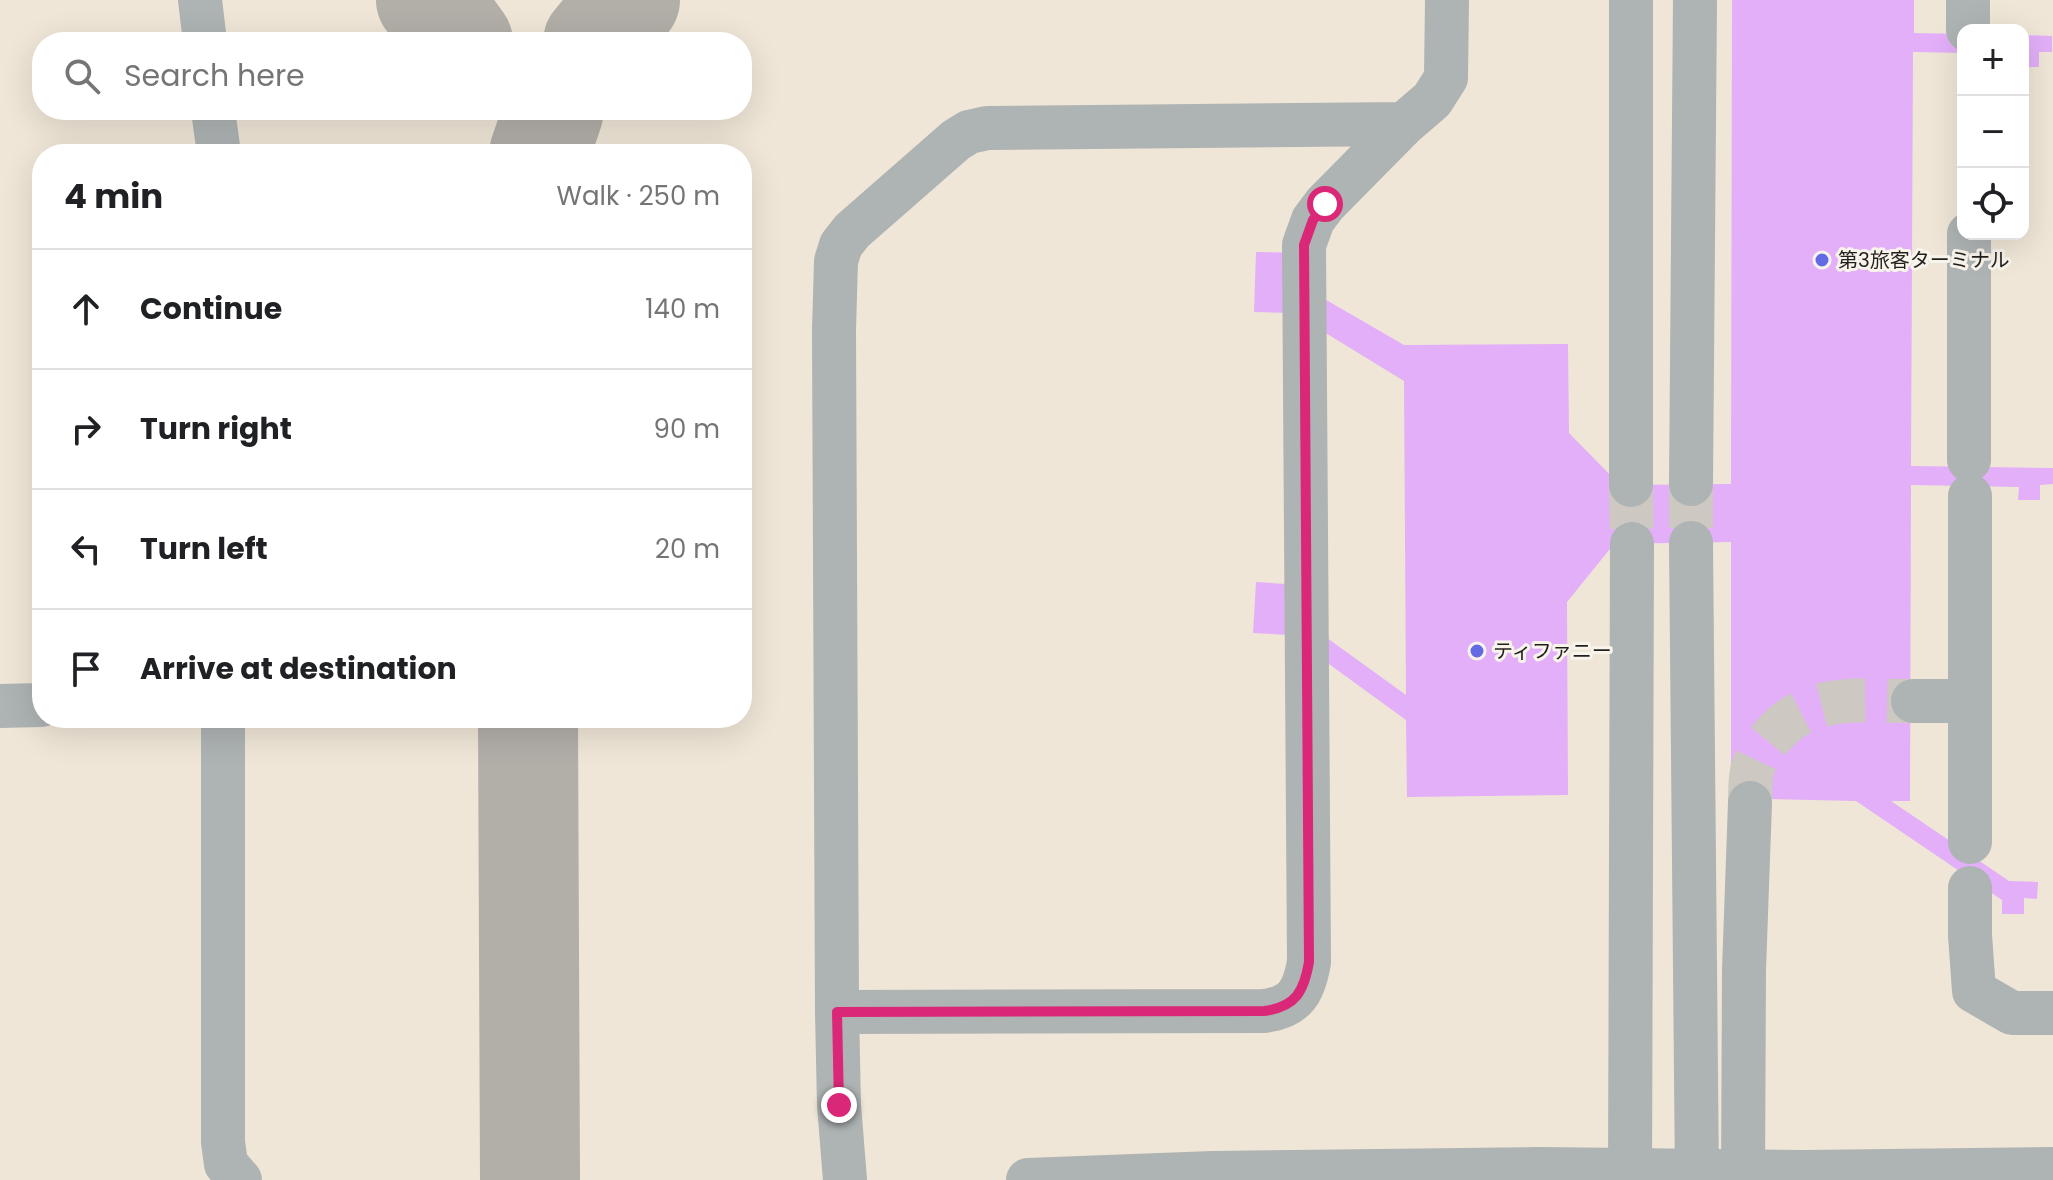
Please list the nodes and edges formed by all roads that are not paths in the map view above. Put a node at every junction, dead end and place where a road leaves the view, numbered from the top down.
1 (200, 0) edge
2 (1447, 0) edge
3 (1631, 0) edge
4 (1695, 0) edge
5 (1968, 0) edge
6 (1968, 24) edge
7 (204, 32) edge
8 (214, 120) edge
9 (1404, 124) junction
10 (218, 144) edge
11 (1969, 240) edge
12 (1691, 484) tunnel mouth
13 (1631, 485) tunnel mouth
14 (1691, 543) tunnel mouth
15 (1632, 544) tunnel mouth
16 (1913, 701) tunnel mouth
17 (1970, 701) junction
18 (32, 705) edge
19 (0, 706) edge
20 (223, 728) edge
21 (1750, 803) tunnel mouth
22 (1970, 842) dead end
23 (1970, 888) dead end
24 (837, 1012) junction
25 (2053, 1013) edge
26 (2053, 1169) edge
27 (240, 1180) edge
28 (845, 1180) edge
29 (1028, 1180) edge
30 (1630, 1180) edge
31 (1697, 1180) edge
32 (1743, 1180) edge

1 - 7 street
2 - 9 street
3 - 13 street
4 - 12 street
5 - 6 street
8 - 10 street
9 - 24 street
9 - 24 street
11 - 17 street
14 - 31 street
15 - 30 street
16 - 17 street
17 - 22 street
18 - 19 street
20 - 27 street
21 - 32 street
23 - 25 street
24 - 28 street
26 - 29 street, bridge

